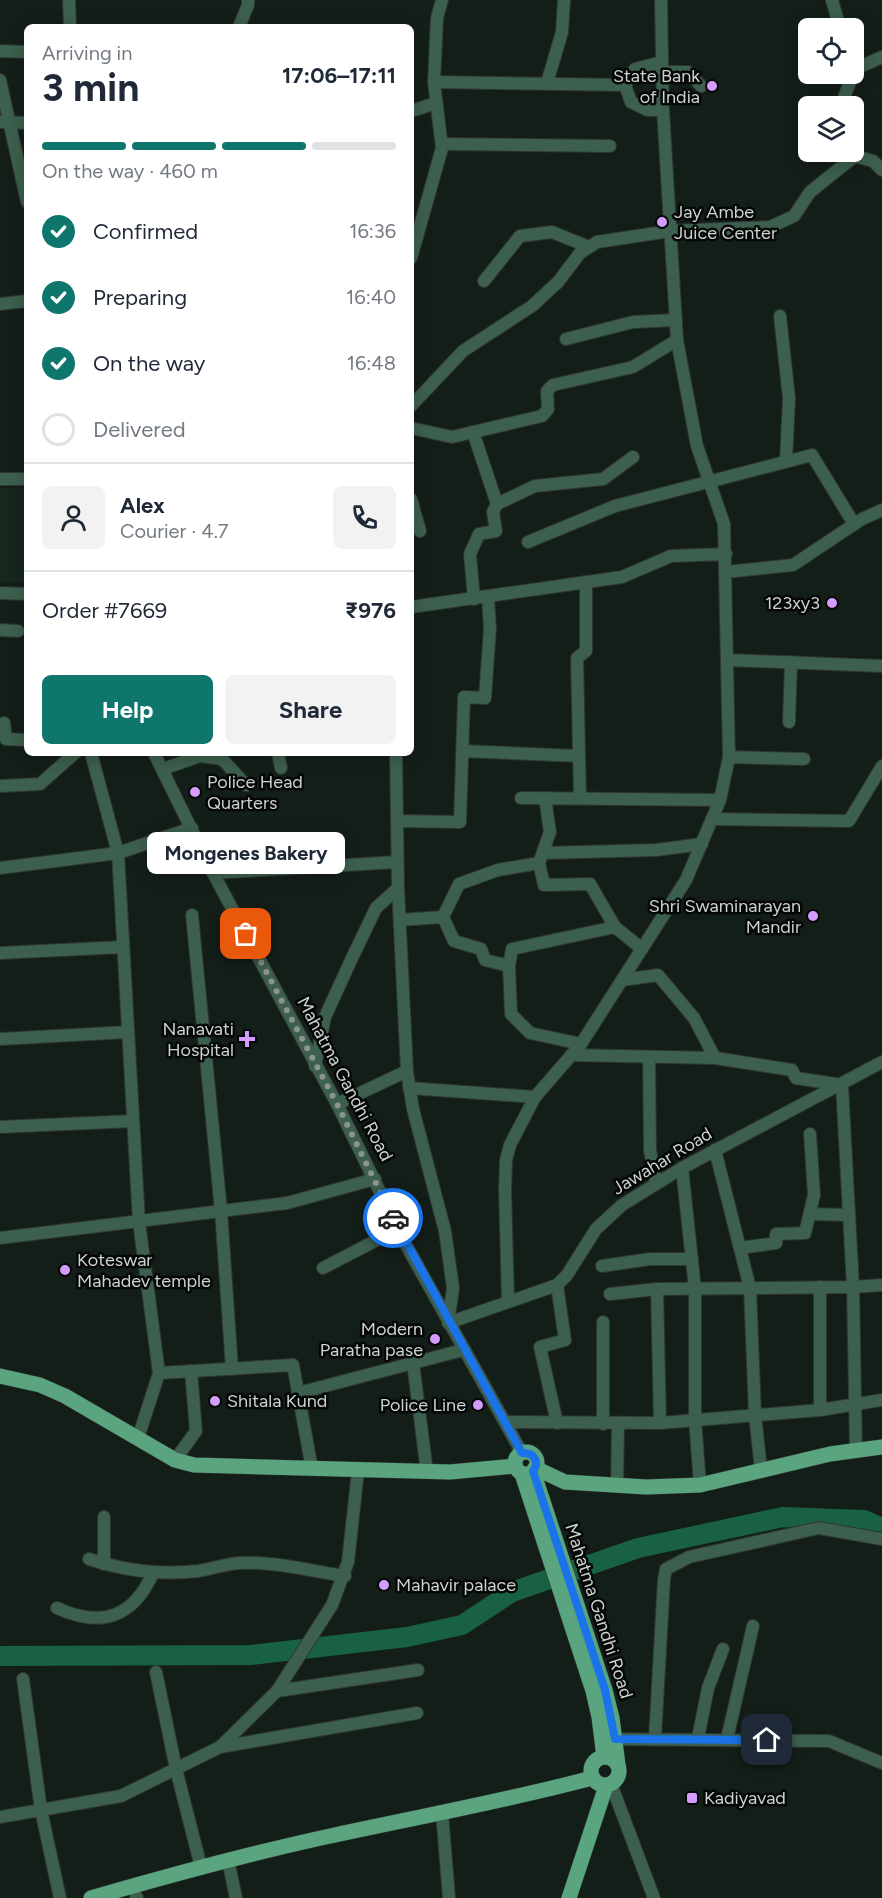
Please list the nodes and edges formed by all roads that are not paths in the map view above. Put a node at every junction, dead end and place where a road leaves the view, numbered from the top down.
1 (69, 0) edge
2 (248, 0) edge
3 (442, 0) edge
4 (564, 0) edge
5 (660, 0) edge
6 (832, 0) edge
7 (837, 18) edge
8 (70, 24) edge
9 (240, 24) edge
10 (0, 51) edge
11 (24, 52) edge
12 (882, 57) edge
13 (864, 65) edge
14 (662, 67) junction
15 (0, 80) edge
16 (434, 82) junction
17 (547, 84) junction
18 (625, 85) junction
19 (701, 86) dead end
20 (436, 103) junction
21 (414, 110) edge
22 (663, 110) junction
23 (4, 122) edge
24 (24, 123) edge
25 (442, 144) junction
26 (610, 146) dead end
27 (864, 157) edge
28 (844, 162) edge
29 (882, 170) edge
30 (24, 192) edge
31 (670, 231) junction
32 (414, 247) edge
33 (589, 248) junction
34 (484, 281) dead end
35 (24, 301) edge
36 (0, 304) edge
37 (780, 316) dead end
38 (676, 320) junction
39 (566, 339) dead end
40 (677, 340) junction
41 (414, 403) edge
42 (414, 429) edge
43 (473, 432) junction
44 (633, 457) dead end
45 (786, 461) junction
46 (0, 479) edge
47 (24, 479) edge
48 (707, 480) junction
49 (497, 504) junction
50 (414, 510) edge
51 (882, 510) edge
52 (854, 524) junction
53 (420, 531) dead end
54 (528, 542) dead end
55 (726, 554) junction
56 (726, 572) junction
57 (586, 582) junction
58 (0, 593) edge
59 (24, 594) edge
60 (488, 597) junction
61 (474, 599) junction
62 (414, 607) edge
63 (0, 630) edge
64 (18, 631) dead end
65 (727, 660) junction
66 (791, 662) junction
67 (882, 666) edge
68 (789, 722) dead end
69 (0, 724) edge
70 (24, 740) edge
71 (463, 751) junction
72 (72, 756) edge
73 (92, 756) edge
74 (155, 756) edge
75 (279, 756) edge
76 (396, 756) edge
77 (579, 756) junction
78 (729, 757) junction
79 (804, 759) dead end
80 (882, 766) edge
81 (281, 768) dead end
82 (163, 769) junction
83 (246, 785) dead end
84 (0, 786) edge
85 (520, 798) dead end
86 (545, 798) junction
87 (580, 798) junction
88 (720, 800) junction
89 (712, 819) junction
90 (398, 821) junction
91 (192, 828) junction
92 (702, 844) junction
93 (118, 853) junction
94 (541, 858) junction
95 (397, 862) junction
96 (0, 868) edge
97 (213, 873) junction
98 (398, 888) junction
99 (192, 915) dead end
100 (443, 917) junction
101 (400, 920) junction
102 (615, 927) junction
103 (123, 947) junction
104 (642, 950) junction
105 (0, 953) edge
106 (509, 966) junction
107 (622, 980) junction
108 (128, 1032) junction
109 (0, 1039) edge
110 (581, 1044) junction
111 (571, 1055) junction
112 (649, 1057) junction
113 (715, 1058) junction
114 (882, 1062) edge
115 (315, 1066) junction
116 (407, 1071) junction
117 (842, 1085) junction
118 (409, 1088) junction
119 (535, 1097) junction
120 (337, 1104) junction
121 (133, 1121) junction
122 (0, 1127) edge
123 (810, 1134) dead end
124 (715, 1150) junction
125 (682, 1168) junction
126 (375, 1179) junction
127 (656, 1183) junction
128 (221, 1211) junction
129 (810, 1214) junction
130 (849, 1215) junction
131 (139, 1222) junction
132 (398, 1229) junction
133 (0, 1238) edge
134 (740, 1248) junction
135 (692, 1259) junction
136 (602, 1266) dead end
137 (322, 1268) dead end
138 (557, 1285) junction
139 (882, 1285) edge
140 (820, 1287) junction
141 (853, 1287) junction
142 (750, 1288) junction
143 (657, 1289) junction
144 (695, 1289) junction
145 (610, 1294) dead end
146 (508, 1300) junction
147 (603, 1322) dead end
148 (448, 1323) junction
149 (463, 1350) junction
150 (413, 1363) junction
151 (232, 1369) junction
152 (192, 1371) junction
153 (159, 1374) junction
154 (0, 1376) edge
155 (298, 1393) junction
156 (882, 1400) edge
157 (854, 1404) junction
158 (820, 1410) junction
159 (755, 1414) junction
160 (695, 1419) junction
161 (505, 1422) junction
162 (557, 1422) junction
163 (660, 1423) junction
164 (603, 1424) junction
165 (618, 1424) junction
166 (138, 1438) junction
167 (882, 1447) edge
168 (855, 1450) junction
169 (176, 1460) junction
170 (525, 1466) junction
171 (312, 1469) junction
172 (761, 1470) junction
173 (358, 1471) junction
174 (427, 1472) junction
175 (700, 1485) junction
176 (617, 1486) junction
177 (104, 1517) dead end
178 (882, 1539) edge
179 (89, 1559) dead end
180 (104, 1564) junction
181 (153, 1573) junction
182 (345, 1576) junction
183 (57, 1608) dead end
184 (753, 1626) dead end
185 (723, 1649) dead end
186 (418, 1670) dead end
187 (156, 1672) dead end
188 (22, 1679) dead end
189 (277, 1691) junction
190 (417, 1713) dead end
191 (655, 1738) junction
192 (698, 1738) junction
193 (609, 1739) junction
194 (727, 1739) junction
195 (220, 1747) junction
196 (604, 1757) junction
197 (882, 1763) edge
198 (618, 1765) junction
199 (176, 1769) junction
200 (602, 1783) junction
201 (40, 1810) junction
202 (442, 1816) junction
203 (0, 1817) edge
204 (229, 1865) junction
205 (201, 1867) junction
206 (134, 1897) edge
207 (60, 1898) edge
208 (91, 1898) edge
209 (236, 1898) edge
210 (448, 1898) edge
211 (569, 1898) edge
212 (654, 1898) edge

1 - 8 street
2 - 9 street
3 - 16 street
4 - 17 street
5 - 14 street
6 - 7 street
10 - 11 street
12 - 13 street
14 - 18 street
14 - 19 street
14 - 22 street
15 - 23 street
16 - 17 street
16 - 20 street
17 - 18 street
18 - 22 street
20 - 21 street
20 - 25 street
22 - 31 street
23 - 24 street
23 - 30 street
25 - 26 street
25 - 32 street
27 - 29 street
28 - 31 street
31 - 33 street
31 - 38 street
33 - 34 street
33 - 41 street
35 - 36 street
37 - 45 street
38 - 39 street
38 - 40 street
40 - 43 street
40 - 48 street
42 - 43 street
43 - 49 street
44 - 49 street
45 - 48 street
45 - 52 street
46 - 47 street
48 - 54 street
48 - 55 street
49 - 61 street
50 - 53 street
51 - 52 street
52 - 56 street
55 - 56 street
55 - 57 street
56 - 65 street
57 - 60 street
57 - 77 street
58 - 59 street
60 - 61 street
60 - 71 street
61 - 62 street
63 - 64 street
65 - 66 street
65 - 78 street
66 - 67 street
66 - 68 street
69 - 70 street
71 - 77 street
71 - 90 street
72 - 84 street
73 - 93 street
74 - 82 street, Mahatma Gandhi Road
75 - 81 street
76 - 90 street
77 - 87 street
78 - 79 street
78 - 88 street
80 - 89 street
82 - 83 street
82 - 91 street, Mahatma Gandhi Road
85 - 86 street
86 - 87 street
86 - 94 street
87 - 88 street
88 - 89 street
89 - 92 street
90 - 95 street
91 - 93 street
91 - 97 street, Mahatma Gandhi Road
92 - 94 street
92 - 104 street
93 - 96 street
93 - 103 street
94 - 100 street
94 - 102 street
95 - 97 street
95 - 98 street
97 - 115 street, Mahatma Gandhi Road
98 - 101 street
98 - 115 street
99 - 128 street
100 - 101 street
100 - 106 street
101 - 116 street
102 - 104 street
102 - 106 street
103 - 105 street
103 - 108 street
104 - 107 street
106 - 110 street
107 - 110 street
107 - 113 street
108 - 109 street
108 - 121 street
110 - 111 street
111 - 112 street
111 - 119 street
112 - 113 street
112 - 127 street
113 - 117 street
114 - 117 street, Jawahar Road
115 - 120 street, Mahatma Gandhi Road
116 - 118 street
116 - 120 street
117 - 124 street, Jawahar Road
117 - 130 street
118 - 119 street
118 - 148 street
119 - 146 street
120 - 126 street, Mahatma Gandhi Road
121 - 122 street
121 - 131 street
123 - 129 street
124 - 125 street, Jawahar Road
124 - 134 street
125 - 127 street, Jawahar Road
125 - 135 street
126 - 128 street
126 - 132 street, Mahatma Gandhi Road
127 - 138 street, Jawahar Road
128 - 131 street
128 - 151 street
129 - 130 street
129 - 134 street
130 - 141 street
131 - 133 street
131 - 153 street
132 - 137 street
132 - 148 street, Mahatma Gandhi Road
134 - 142 street
135 - 136 street
135 - 144 street
138 - 146 street
138 - 162 street
139 - 141 street
140 - 141 street
140 - 142 street
140 - 158 street
141 - 157 street
142 - 144 street
142 - 159 street
143 - 144 street
143 - 145 street
143 - 163 street
144 - 160 street
146 - 148 street
147 - 164 street
148 - 149 street, Mahatma Gandhi Road
149 - 150 street
149 - 161 street, Mahatma Gandhi Road
150 - 155 street
150 - 174 street
151 - 152 street
151 - 155 street
152 - 153 street
152 - 169 street
153 - 166 street
154 - 166 main road
155 - 171 street
156 - 157 street
157 - 158 street
157 - 168 street
158 - 159 street
159 - 160 street
159 - 172 street
160 - 163 street
160 - 175 street
161 - 162 street
161 - 170 street, Mahatma Gandhi Road
162 - 164 street
163 - 165 street
164 - 165 street
165 - 176 street
166 - 169 main road
167 - 168 main road
168 - 172 main road
169 - 171 main road
170 - 174 main road
170 - 176 main road
170 - 193 main road, Mahatma Gandhi Road
171 - 173 main road
172 - 175 main road
173 - 174 main road
173 - 182 street
175 - 176 main road
177 - 180 street
178 - 191 street
179 - 180 street
180 - 181 street
181 - 182 street
181 - 183 street
182 - 189 street
184 - 194 street
185 - 192 street
186 - 189 street
187 - 199 street
188 - 201 street
189 - 195 street
190 - 195 street
191 - 192 street
191 - 193 street
192 - 194 street
193 - 196 main road, Mahatma Gandhi Road
193 - 198 main road, Mahatma Gandhi Road
194 - 197 street
195 - 199 street
196 - 198 main road
196 - 200 main road
198 - 200 main road
199 - 201 street
199 - 205 street
200 - 202 main road
200 - 211 main road
200 - 212 street
201 - 203 street
201 - 207 street
202 - 204 main road
202 - 210 street
204 - 205 main road
204 - 206 main road
204 - 209 street
205 - 208 main road

